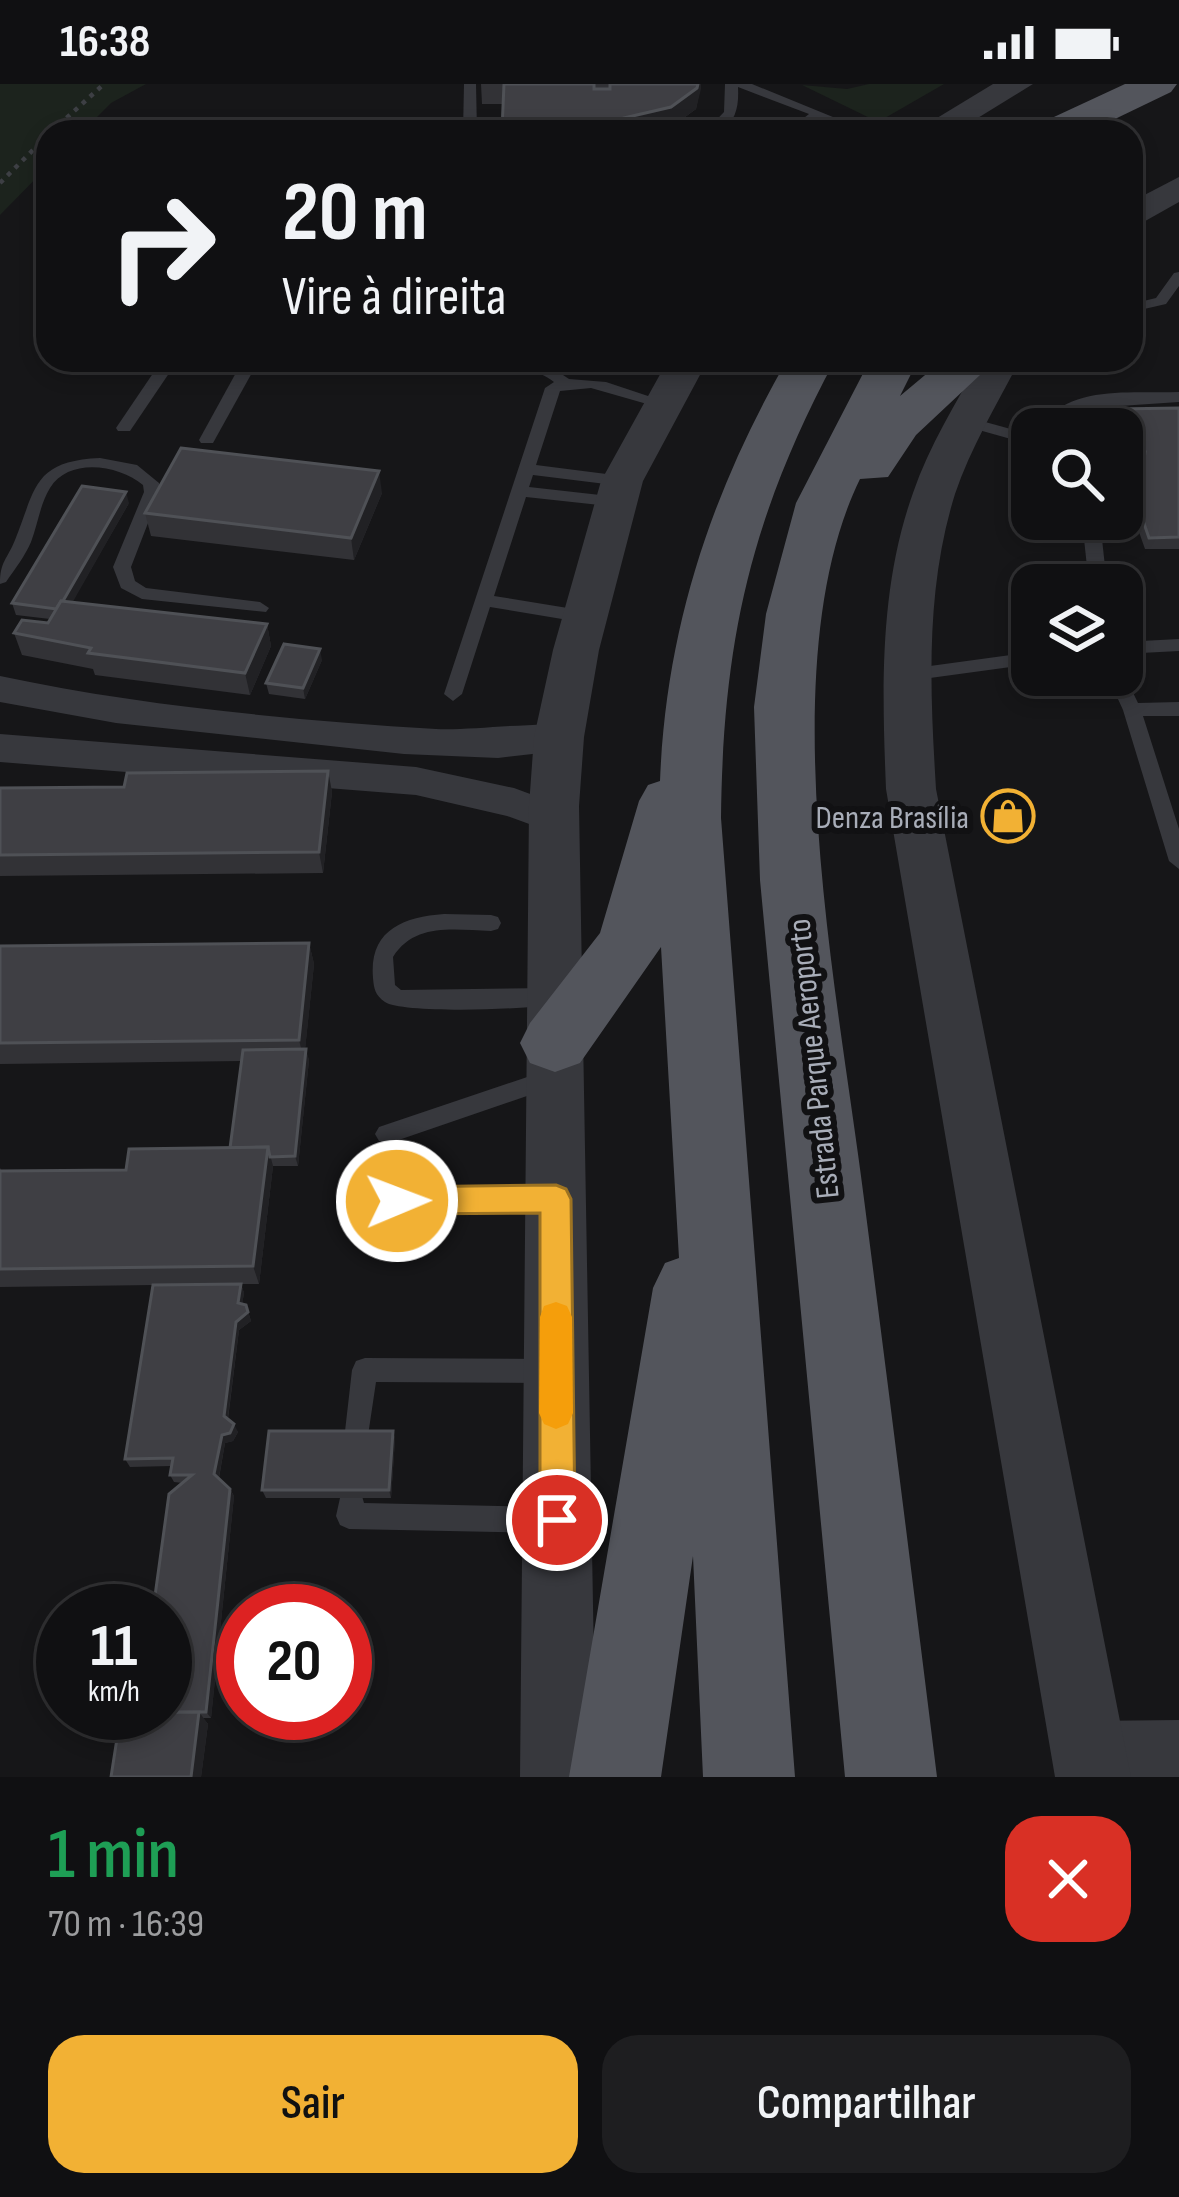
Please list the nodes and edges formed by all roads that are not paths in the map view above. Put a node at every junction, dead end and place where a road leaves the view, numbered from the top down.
1 (470, 84) edge
2 (730, 84) edge
3 (740, 84) edge
4 (1016, 84) edge
5 (1156, 84) edge
6 (819, 113) junction
7 (1179, 114) edge
8 (470, 120) edge
9 (727, 120) edge
10 (809, 120) edge
11 (835, 120) edge
12 (952, 120) edge
13 (1080, 120) edge
14 (1143, 134) edge
15 (1179, 188) edge
16 (1143, 210) edge
17 (1179, 276) edge
18 (1143, 305) edge
19 (162, 372) edge
20 (244, 372) edge
21 (556, 372) edge
22 (805, 372) edge
23 (888, 372) edge
24 (958, 372) edge
25 (994, 372) edge
26 (564, 382) junction
27 (674, 382) edge
28 (1179, 397) edge
29 (1067, 408) edge
30 (967, 422) junction
31 (124, 428) dead end
32 (1011, 434) edge
33 (207, 440) dead end
34 (524, 469) junction
35 (518, 491) junction
36 (620, 492) junction
37 (0, 578) edge
38 (799, 589) junction
39 (483, 600) junction
40 (260, 608) dead end
41 (586, 616) junction
42 (1179, 645) edge
43 (1143, 647) edge
44 (1011, 661) edge
45 (907, 675) junction
46 (0, 689) edge
47 (453, 694) dead end
48 (1126, 696) edge
49 (1132, 710) junction
50 (1179, 710) edge
51 (693, 717) junction
52 (559, 737) junction
53 (429, 740) junction
54 (0, 748) edge
55 (416, 781) junction
56 (554, 818) junction
57 (1179, 861) edge
58 (491, 923) dead end
59 (555, 1039) junction
60 (387, 1134) dead end
61 (711, 1166) junction
62 (556, 1199) junction
63 (350, 1201) dead end
64 (556, 1371) junction
65 (357, 1440) edge
66 (351, 1498) edge
67 (557, 1520) junction
68 (1179, 1749) edge
69 (1091, 1764) edge
70 (558, 1777) edge
71 (615, 1777) edge
72 (749, 1777) edge
73 (891, 1777) edge

1 - 8 lane
2 - 9 lane
3 - 6 lane
4 - 12 street
5 - 13 main road
6 - 10 lane
6 - 11 lane
7 - 14 main road
15 - 16 street
17 - 18 lane
19 - 31 lane
20 - 33 lane
21 - 26 lane
22 - 51 main road
23 - 38 main road, Estrada Parque Aeroporto
24 - 38 main road
25 - 30 street
26 - 27 lane
26 - 34 lane
27 - 36 street
28 - 29 lane
30 - 32 lane
30 - 45 street
34 - 35 lane
34 - 36 lane
35 - 36 lane
35 - 39 lane
36 - 41 street
37 - 40 lane
38 - 73 main road, Estrada Parque Aeroporto
39 - 41 lane
39 - 47 lane
41 - 52 street
42 - 43 lane
44 - 45 lane
45 - 69 street
46 - 53 street
48 - 49 lane
49 - 50 lane
49 - 57 lane
51 - 59 main road
51 - 61 main road
52 - 53 street
52 - 56 street
53 - 55 street
54 - 55 street
55 - 56 street
56 - 59 street
58 - 59 lane
59 - 60 lane
59 - 62 street
61 - 71 main road
61 - 72 main road
62 - 63 lane
62 - 64 street
64 - 65 lane
64 - 67 street
66 - 67 lane
67 - 70 street
68 - 69 street

